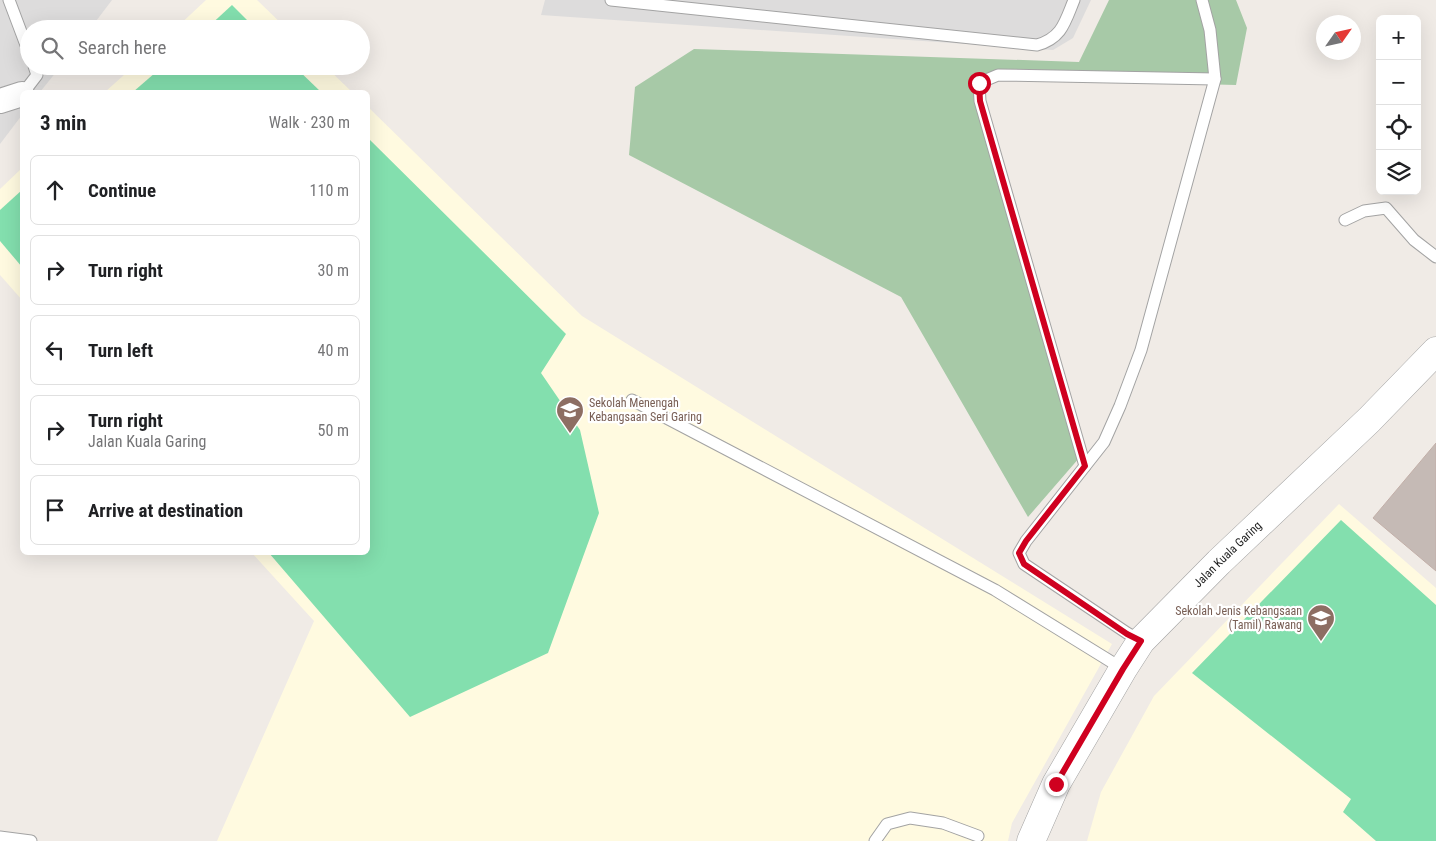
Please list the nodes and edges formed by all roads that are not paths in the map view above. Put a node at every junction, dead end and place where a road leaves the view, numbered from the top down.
1 (9, 0) edge
2 (610, 0) edge
3 (1074, 0) edge
4 (1202, 0) edge
5 (20, 30) edge
6 (37, 75) edge
7 (1216, 78) junction
8 (25, 90) edge
9 (20, 94) edge
10 (0, 101) edge
11 (1345, 220) dead end
12 (1436, 256) edge
13 (1436, 351) edge
14 (632, 400) dead end
15 (1085, 466) junction
16 (1141, 641) junction
17 (1123, 669) junction
18 (0, 836) edge
19 (978, 836) dead end
20 (31, 841) edge
21 (875, 841) edge
22 (1031, 841) edge

1 - 5 lane
2 - 3 lane
4 - 7 lane
6 - 8 lane
7 - 15 lane
7 - 15 lane
9 - 10 street
11 - 12 lane
13 - 16 street, Jalan Kuala Garing
14 - 17 lane
15 - 16 lane
16 - 17 street, Jalan Kuala Garing
17 - 22 street, Jalan Kuala Garing
18 - 20 lane
19 - 21 lane

